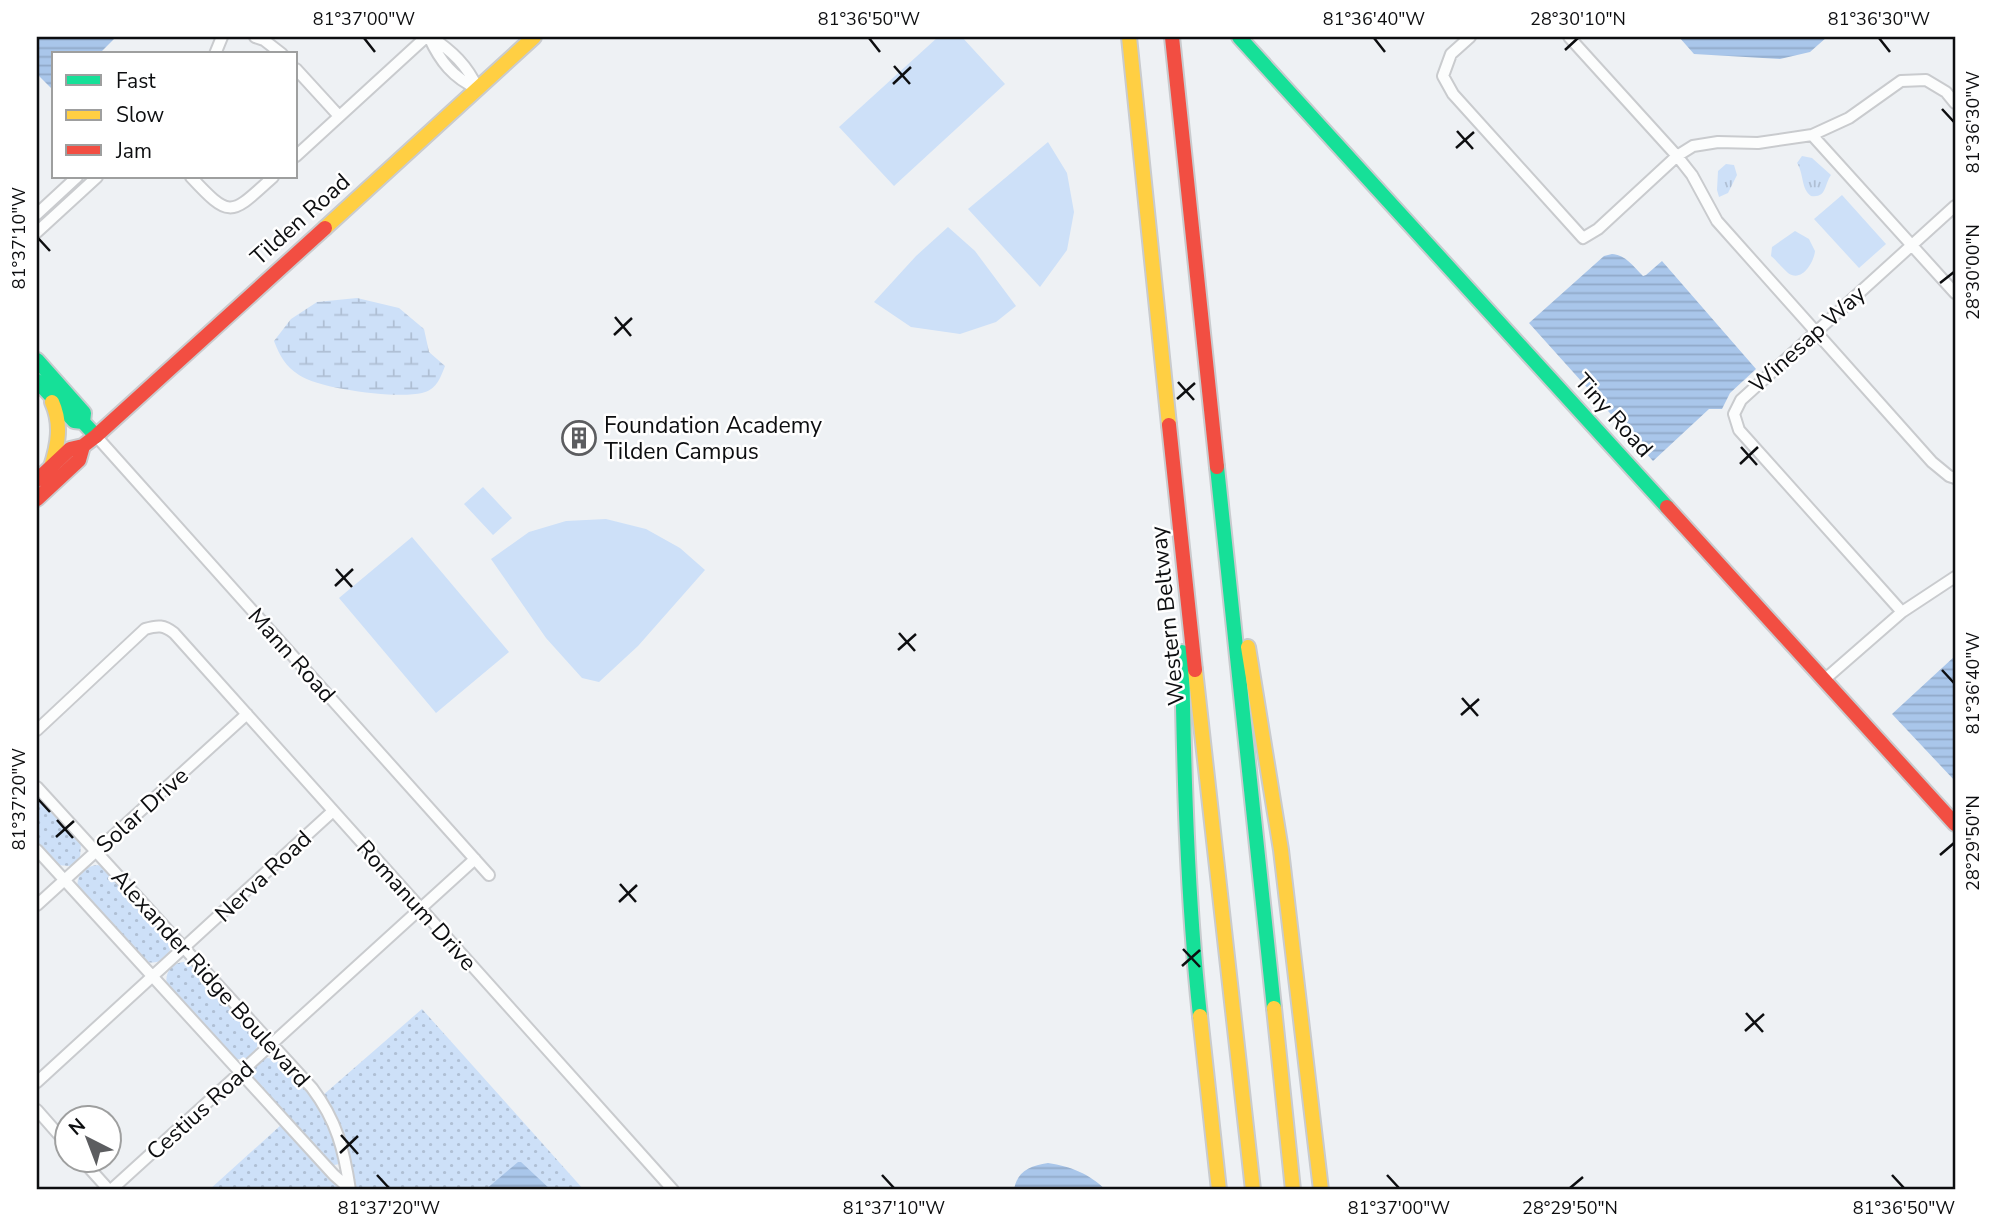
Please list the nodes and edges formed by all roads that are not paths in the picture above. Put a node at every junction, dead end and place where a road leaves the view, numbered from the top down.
1 (255, 37) edge
2 (429, 37) edge
3 (534, 37) edge
4 (1129, 37) edge
5 (1172, 37) edge
6 (1239, 37) edge
7 (1470, 37) edge
8 (1569, 37) edge
9 (279, 52) edge
10 (456, 56) junction
11 (445, 65) junction
12 (298, 71) edge
13 (478, 89) junction
14 (1955, 103) edge
15 (339, 116) junction
16 (1812, 135) junction
17 (298, 154) edge
18 (1677, 156) junction
19 (76, 178) edge
20 (192, 178) edge
21 (272, 178) edge
22 (91, 179) edge
23 (1955, 206) edge
24 (37, 214) edge
25 (37, 232) edge
26 (1912, 245) junction
27 (1955, 293) edge
28 (1815, 332) junction
29 (37, 360) edge
30 (42, 386) edge
31 (83, 422) junction
32 (96, 436) junction
33 (83, 446) junction
34 (51, 467) junction
35 (1955, 478) edge
36 (37, 480) edge
37 (37, 499) edge
38 (1223, 515) junction
39 (1180, 536) junction
40 (1955, 577) edge
41 (1902, 612) junction
42 (1824, 680) junction
43 (247, 714) junction
44 (37, 730) edge
45 (37, 787) edge
46 (333, 811) junction
47 (1955, 824) edge
48 (37, 850) edge
49 (96, 851) junction
50 (475, 859) junction
51 (489, 874) dead end
52 (64, 881) junction
53 (37, 905) edge
54 (421, 909) junction
55 (185, 948) junction
56 (153, 978) junction
57 (272, 1044) junction
58 (240, 1073) junction
59 (37, 1083) edge
60 (37, 1110) edge
61 (52, 1127) edge
62 (95, 1174) edge
63 (110, 1190) edge
64 (350, 1190) edge
65 (673, 1190) edge
66 (1219, 1190) edge
67 (1253, 1190) edge
68 (1293, 1190) edge
69 (1321, 1190) edge

1 - 9 street
2 - 10 street
2 - 11 street
2 - 15 street
3 - 13 main road, Tilden Road
4 - 39 main road, Western Beltway
5 - 38 main road
6 - 42 main road, Tiny Road
7 - 18 street
8 - 18 street
10 - 11 street
10 - 13 street
11 - 13 street
12 - 15 street
13 - 32 main road, Tilden Road
14 - 16 street
15 - 17 street
16 - 18 street
16 - 26 street
18 - 28 street
19 - 24 street
20 - 21 street
22 - 25 street
23 - 26 street, Winesap Way
26 - 27 street
26 - 28 street, Winesap Way
28 - 35 street
28 - 41 street, Winesap Way
29 - 31 main road
30 - 31 main road
30 - 34 main road
31 - 32 main road
32 - 33 main road, Tilden Road
32 - 50 street, Mann Road
33 - 34 main road
33 - 37 main road
34 - 36 main road
38 - 68 main road
38 - 69 main road
39 - 66 main road
39 - 67 main road, Western Beltway
40 - 41 street
41 - 42 street
42 - 47 main road, Tiny Road
43 - 44 street, Romanum Drive
43 - 46 street, Romanum Drive
43 - 49 street, Solar Drive
45 - 49 street, Alexander Ridge Boulevard
46 - 54 street, Romanum Drive
46 - 55 street, Nerva Road
48 - 52 street, Alexander Ridge Boulevard
49 - 52 street, Solar Drive
49 - 55 street, Alexander Ridge Boulevard
50 - 51 street, Mann Road
50 - 54 street, Cestius Road
52 - 53 street, Solar Drive
52 - 56 street, Alexander Ridge Boulevard
54 - 57 street, Cestius Road
54 - 65 street, Romanum Drive
55 - 56 street, Nerva Road
55 - 57 street, Alexander Ridge Boulevard
56 - 58 street, Alexander Ridge Boulevard
56 - 59 street, Nerva Road
57 - 58 street, Cestius Road
57 - 64 street, Alexander Ridge Boulevard
58 - 63 street, Cestius Road
58 - 64 street, Alexander Ridge Boulevard
60 - 61 street
62 - 63 street

